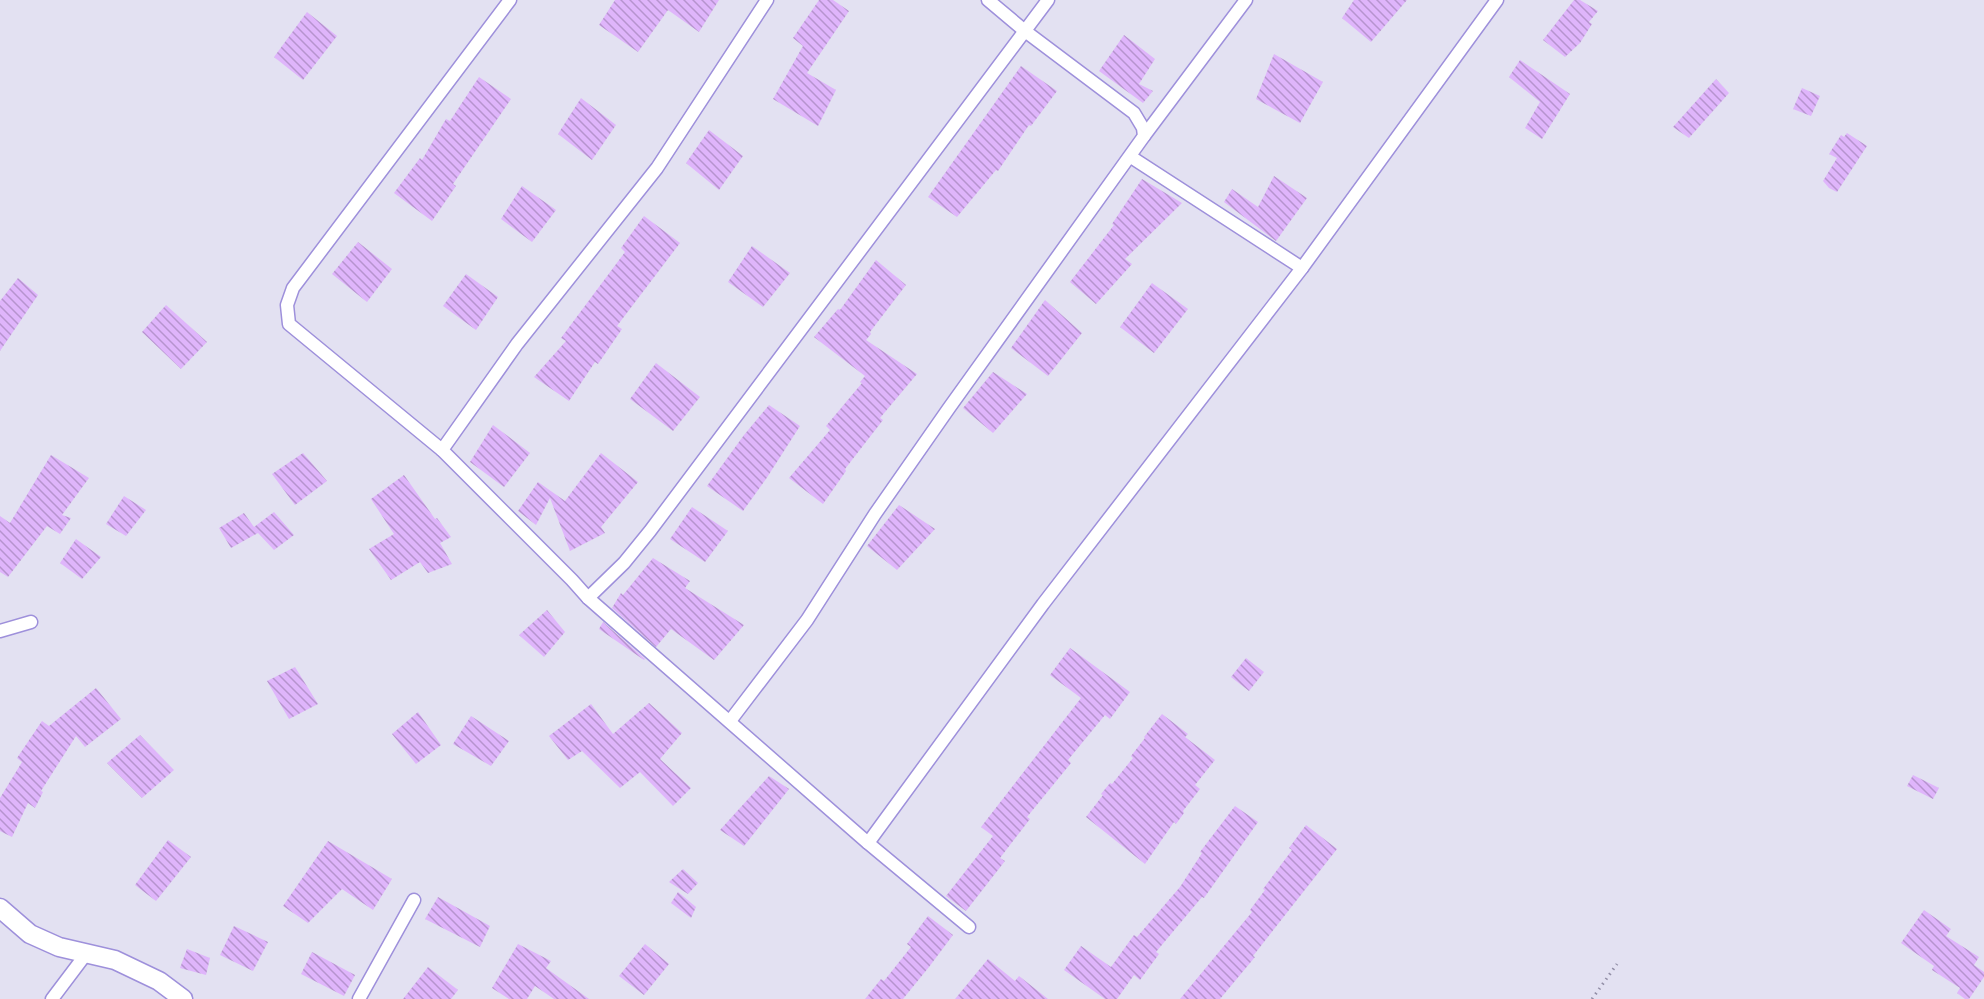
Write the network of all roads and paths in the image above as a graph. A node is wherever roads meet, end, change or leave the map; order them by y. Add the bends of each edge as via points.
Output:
1 (510, 0) edge
2 (767, 0) edge
3 (988, 0) edge
4 (1047, 0) edge
5 (1246, 0) edge
6 (1497, 0) edge
7 (1025, 31) junction
8 (1144, 136) junction
9 (1131, 157) junction
10 (1302, 267) junction
11 (442, 450) junction
12 (588, 598) junction
13 (31, 622) dead end
14 (0, 631) edge
15 (730, 721) junction
16 (868, 843) junction
17 (414, 900) dead end
18 (0, 908) edge
19 (969, 927) dead end
20 (86, 954) junction
21 (1617, 964) dead end
22 (52, 999) edge
23 (183, 999) edge
24 (359, 999) edge
25 (1592, 999) edge

1 - 11 street via 293,288 287,305 289,324
2 - 11 street via 657,168 518,344
3 - 7 street
4 - 7 street
5 - 8 street
6 - 10 street
7 - 8 street via 1134,113
7 - 12 street via 650,531
8 - 9 street
9 - 10 street
9 - 15 street via 949,408 807,620
10 - 16 street via 1043,604
11 - 12 street
12 - 15 street
13 - 14 street
15 - 16 street
16 - 19 street
17 - 24 street
18 - 20 street via 30,934
20 - 22 street
20 - 23 street via 115,960 159,981
21 - 25 path

